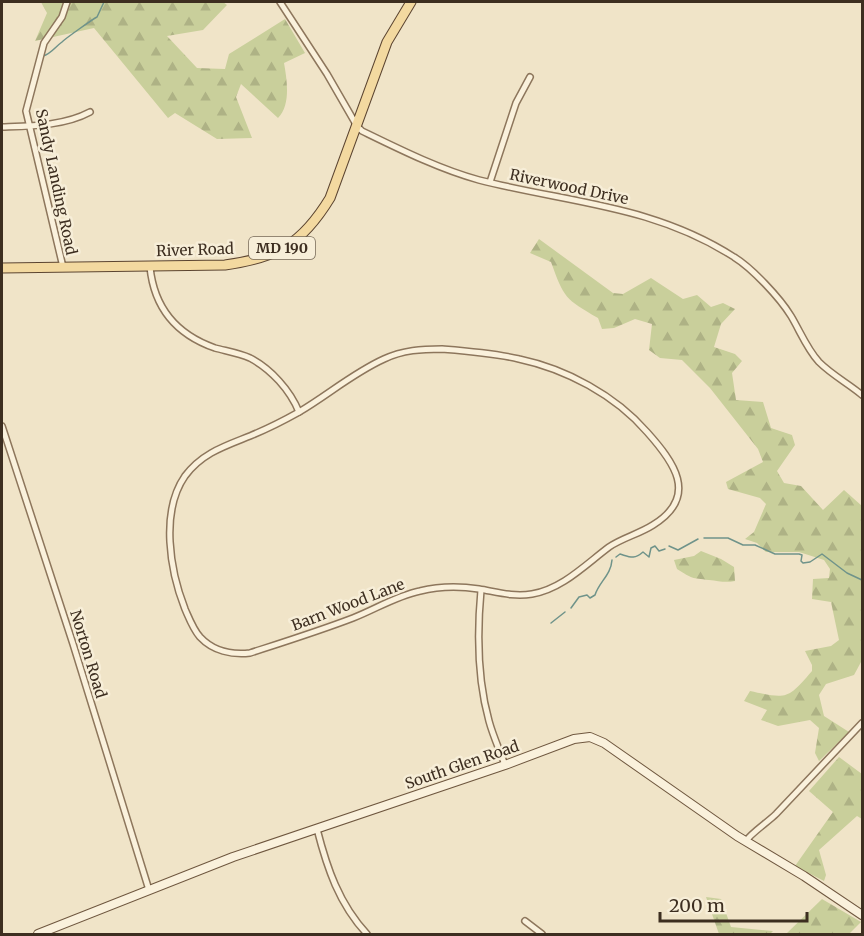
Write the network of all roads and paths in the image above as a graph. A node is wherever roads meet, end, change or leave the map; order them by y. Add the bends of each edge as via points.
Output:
1 (67, 2) edge
2 (280, 2) edge
3 (411, 2) edge
4 (530, 76) dead end
5 (90, 112) dead end
6 (29, 126) junction
7 (357, 126) junction
8 (2, 127) edge
9 (490, 182) junction
10 (63, 267) junction
11 (150, 267) junction
12 (2, 268) edge
13 (862, 395) edge
14 (299, 412) junction
15 (2, 426) edge
16 (481, 590) junction
17 (862, 723) edge
18 (505, 765) junction
19 (317, 829) junction
20 (746, 841) junction
21 (149, 890) junction
22 (862, 915) edge
23 (525, 921) dead end
24 (38, 934) edge
25 (367, 934) edge
26 (542, 934) edge

1 - 6 street, Sandy Landing Road via 44,43 26,111
2 - 7 street
3 - 7 main road, River Road / MD 190 via 387,42
4 - 9 street via 516,103
5 - 6 street via 77,119
6 - 8 street
6 - 10 street, Sandy Landing Road
7 - 9 street, Riverwood Drive via 400,149
7 - 11 main road, River Road / MD 190 via 330,198 294,241 254,261
9 - 13 street, Riverwood Drive via 622,209 707,241 737,259 775,295 819,362
10 - 11 main road, River Road / MD 190
10 - 12 main road, River Road / MD 190
11 - 14 street via 155,296 166,316 199,340 250,358 266,369 294,399
14 - 16 street, Barn Wood Lane via 212,451 184,477 171,520 171,561 174,579 199,636 220,650 250,653 354,618 418,591 439,587
14 - 16 street, Barn Wood Lane via 386,358 414,350 479,353 519,359 585,384 639,423 668,456 679,485 670,511 655,525 613,544 548,590 520,596
15 - 21 street, Norton Road
16 - 18 street via 482,686 489,721
17 - 20 street via 810,781
18 - 19 main road, South Glen Road
18 - 20 main road, South Glen Road via 574,739 593,738
19 - 21 main road, South Glen Road via 231,857
19 - 25 street via 335,886 355,922
20 - 22 main road, South Glen Road
21 - 24 main road, South Glen Road
23 - 26 street

